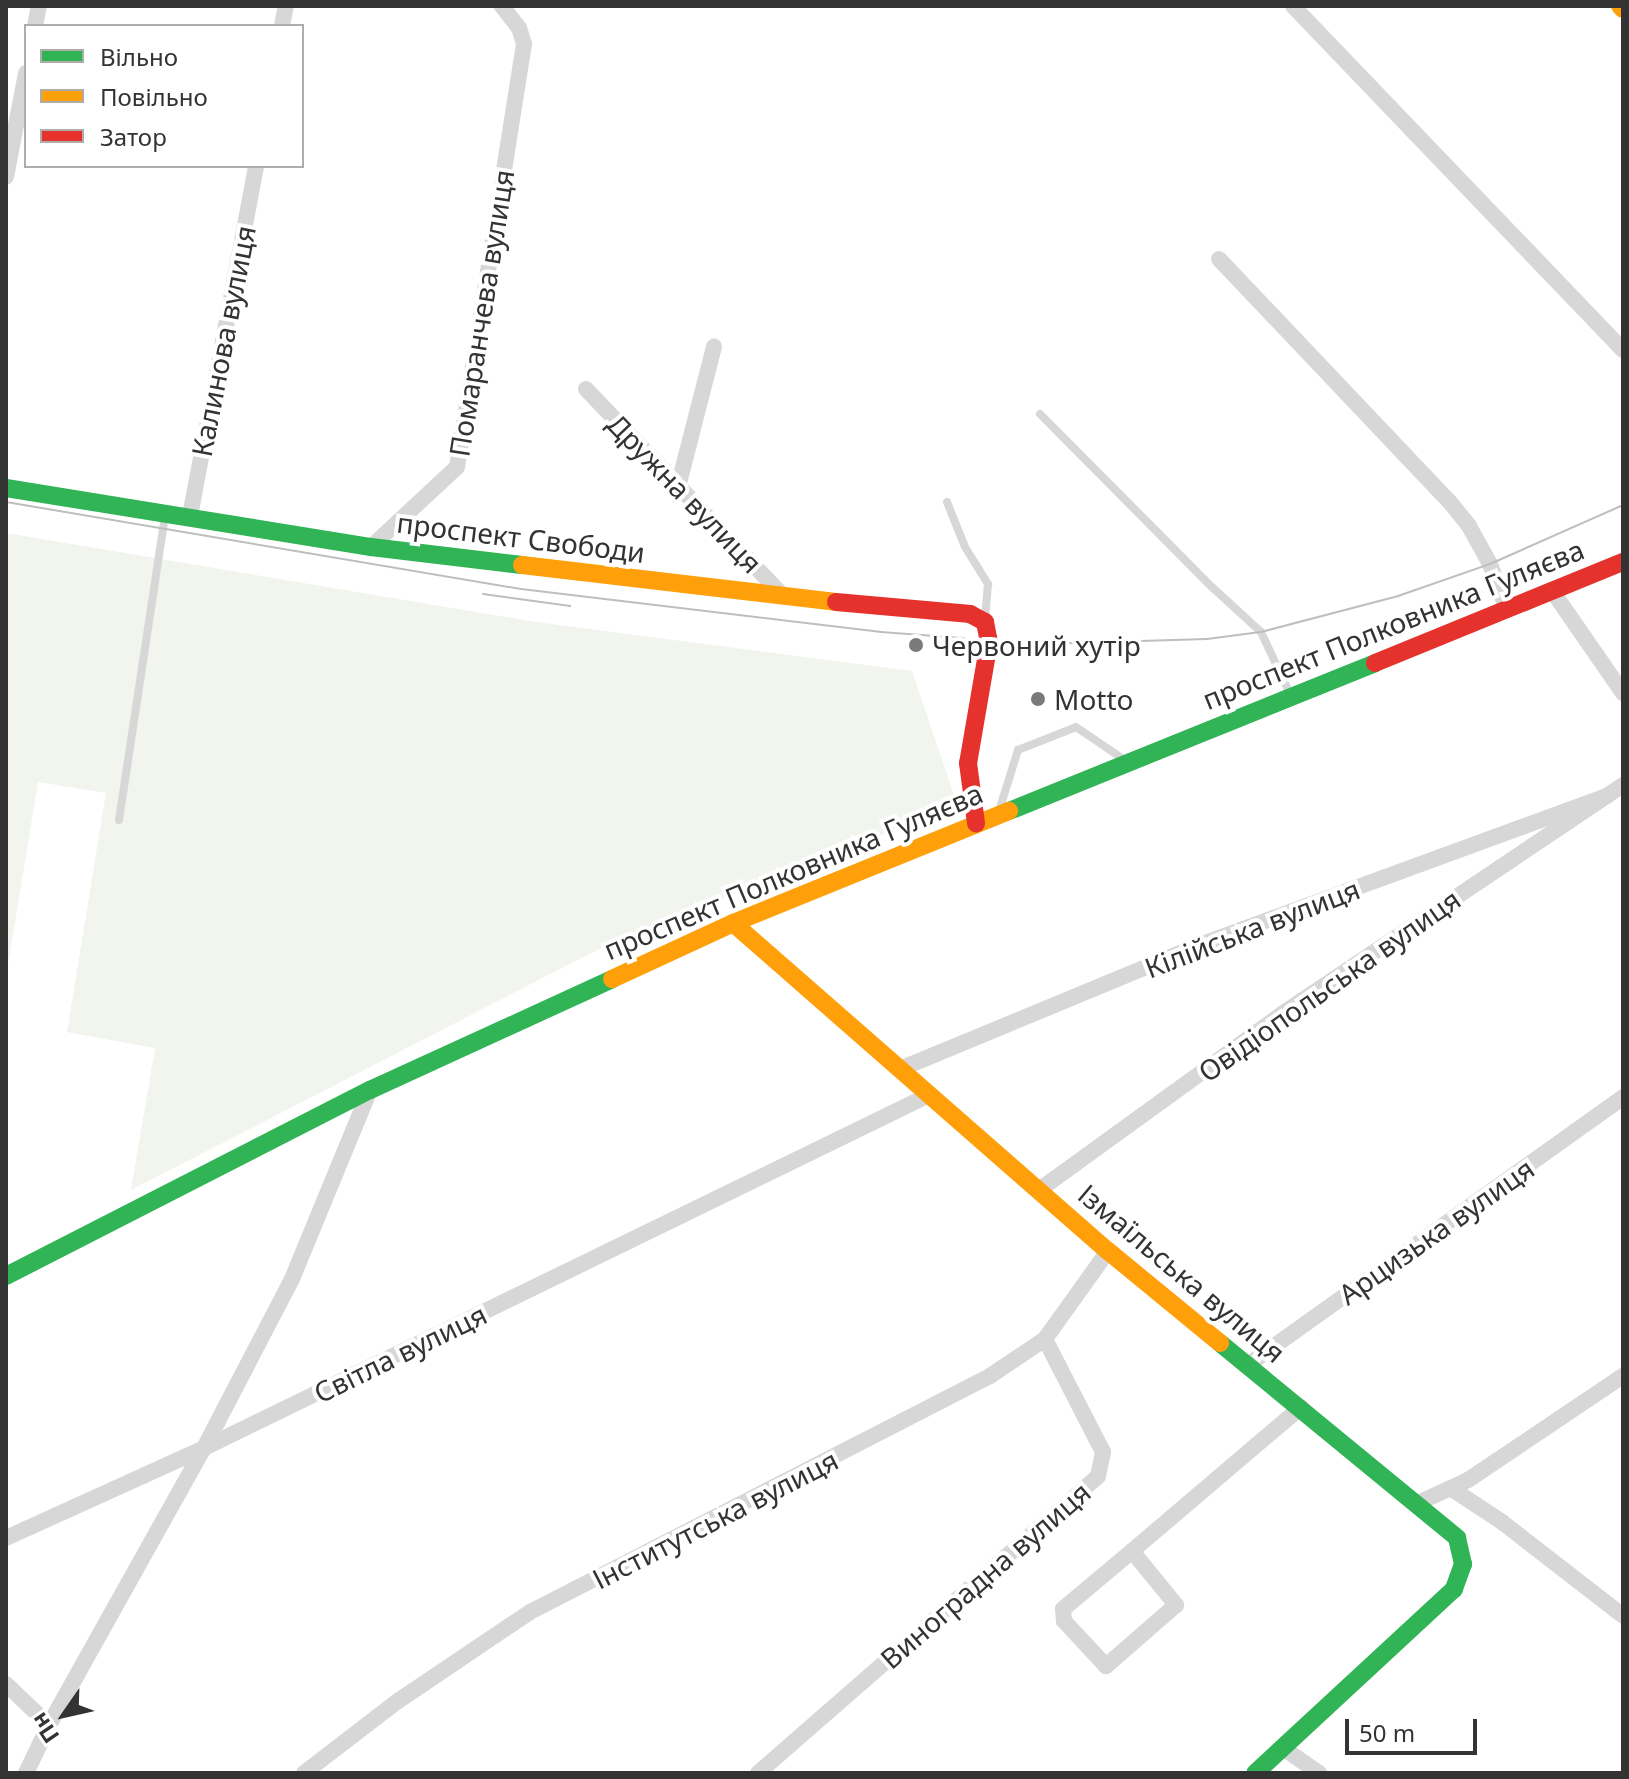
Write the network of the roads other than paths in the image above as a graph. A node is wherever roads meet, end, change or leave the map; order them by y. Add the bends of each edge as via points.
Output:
1 (502, 6) edge
2 (1293, 6) edge
3 (24, 83) edge
4 (256, 168) edge
5 (6, 177) edge
6 (1219, 259) dead end
7 (714, 347) dead end
8 (1623, 350) edge
9 (586, 389) dead end
10 (1040, 414) dead end
11 (678, 487) junction
12 (6, 488) edge
13 (947, 502) dead end
14 (166, 512) junction
15 (190, 516) junction
16 (371, 547) junction
17 (1623, 562) edge
18 (1553, 592) junction
19 (784, 597) junction
20 (1507, 610) junction
21 (985, 622) junction
22 (1623, 693) edge
23 (1291, 694) junction
24 (1127, 761) junction
25 (1623, 785) edge
26 (1607, 796) junction
27 (998, 814) junction
28 (119, 820) dead end
29 (976, 823) junction
30 (733, 923) junction
31 (900, 1069) junction
32 (370, 1090) junction
33 (929, 1095) junction
34 (1623, 1097) edge
35 (1039, 1190) junction
36 (1108, 1251) junction
37 (6, 1276) edge
38 (1045, 1339) junction
39 (1249, 1364) junction
40 (1623, 1376) edge
41 (1301, 1407) junction
42 (204, 1448) junction
43 (1452, 1489) junction
44 (1418, 1503) junction
45 (6, 1538) edge
46 (1132, 1551) junction
47 (1623, 1616) edge
48 (6, 1684) edge
49 (49, 1725) junction
50 (1283, 1748) junction
51 (26, 1773) edge
52 (304, 1773) edge
53 (758, 1773) edge
54 (1255, 1773) edge
55 (1319, 1773) edge

1 - 16 street, Помаранчева вулиця via 524,44 457,467
2 - 8 street
3 - 5 street
4 - 15 street, Калинова вулиця
6 - 20 street via 1449,501 1490,564
7 - 11 street
9 - 11 street, Дружна вулиця
10 - 23 lane via 1261,632
11 - 19 street, Дружна вулиця
12 - 14 street, проспект Свободи
13 - 21 lane via 965,547 988,584
14 - 15 street, проспект Свободи
14 - 28 lane
15 - 16 street, проспект Свободи
16 - 19 street, проспект Свободи
17 - 18 street, проспект Полковника Гуляєва
18 - 20 street, проспект Полковника Гуляєва
18 - 22 street
19 - 21 street, проспект Свободи via 970,614
20 - 23 street, проспект Полковника Гуляєва
21 - 29 street via 989,642 968,763
23 - 24 street, проспект Полковника Гуляєва
24 - 27 street, проспект Полковника Гуляєва
24 - 27 lane via 1076,727 1018,750
25 - 26 street, Овідіопольська вулиця
26 - 31 street, Кілійська вулиця via 1197,946
26 - 35 street, Овідіопольська вулиця via 1282,1014
27 - 29 street, проспект Полковника Гуляєва
29 - 30 street, проспект Полковника Гуляєва
30 - 31 street, Ізмаїльська вулиця
30 - 32 street, проспект Полковника Гуляєва
31 - 33 street, Ізмаїльська вулиця
32 - 37 street, проспект Полковника Гуляєва
32 - 42 street via 292,1279
33 - 35 street, Ізмаїльська вулиця
33 - 42 street, Світла вулиця
34 - 39 street, Арцизька вулиця
35 - 36 street, Ізмаїльська вулиця
36 - 38 street, Інститутська вулиця
36 - 39 street, Ізмаїльська вулиця
38 - 52 street, Інститутська вулиця via 955,1397 530,1612 398,1701
38 - 53 street, Виноградна вулиця via 1103,1452 1098,1476
39 - 41 street, Ізмаїльська вулиця
40 - 43 street
41 - 44 street, Ізмаїльська вулиця
41 - 46 street
42 - 45 street, Світла вулиця
42 - 49 street
43 - 44 street
43 - 47 street
44 - 50 street, Ізмаїльська вулиця via 1457,1538 1463,1564 1454,1589
46 - 46 street via 1176,1605 1106,1666 1064,1621 1063,1609
48 - 49 street
49 - 51 street
50 - 54 street, Ізмаїльська вулиця
50 - 55 street

